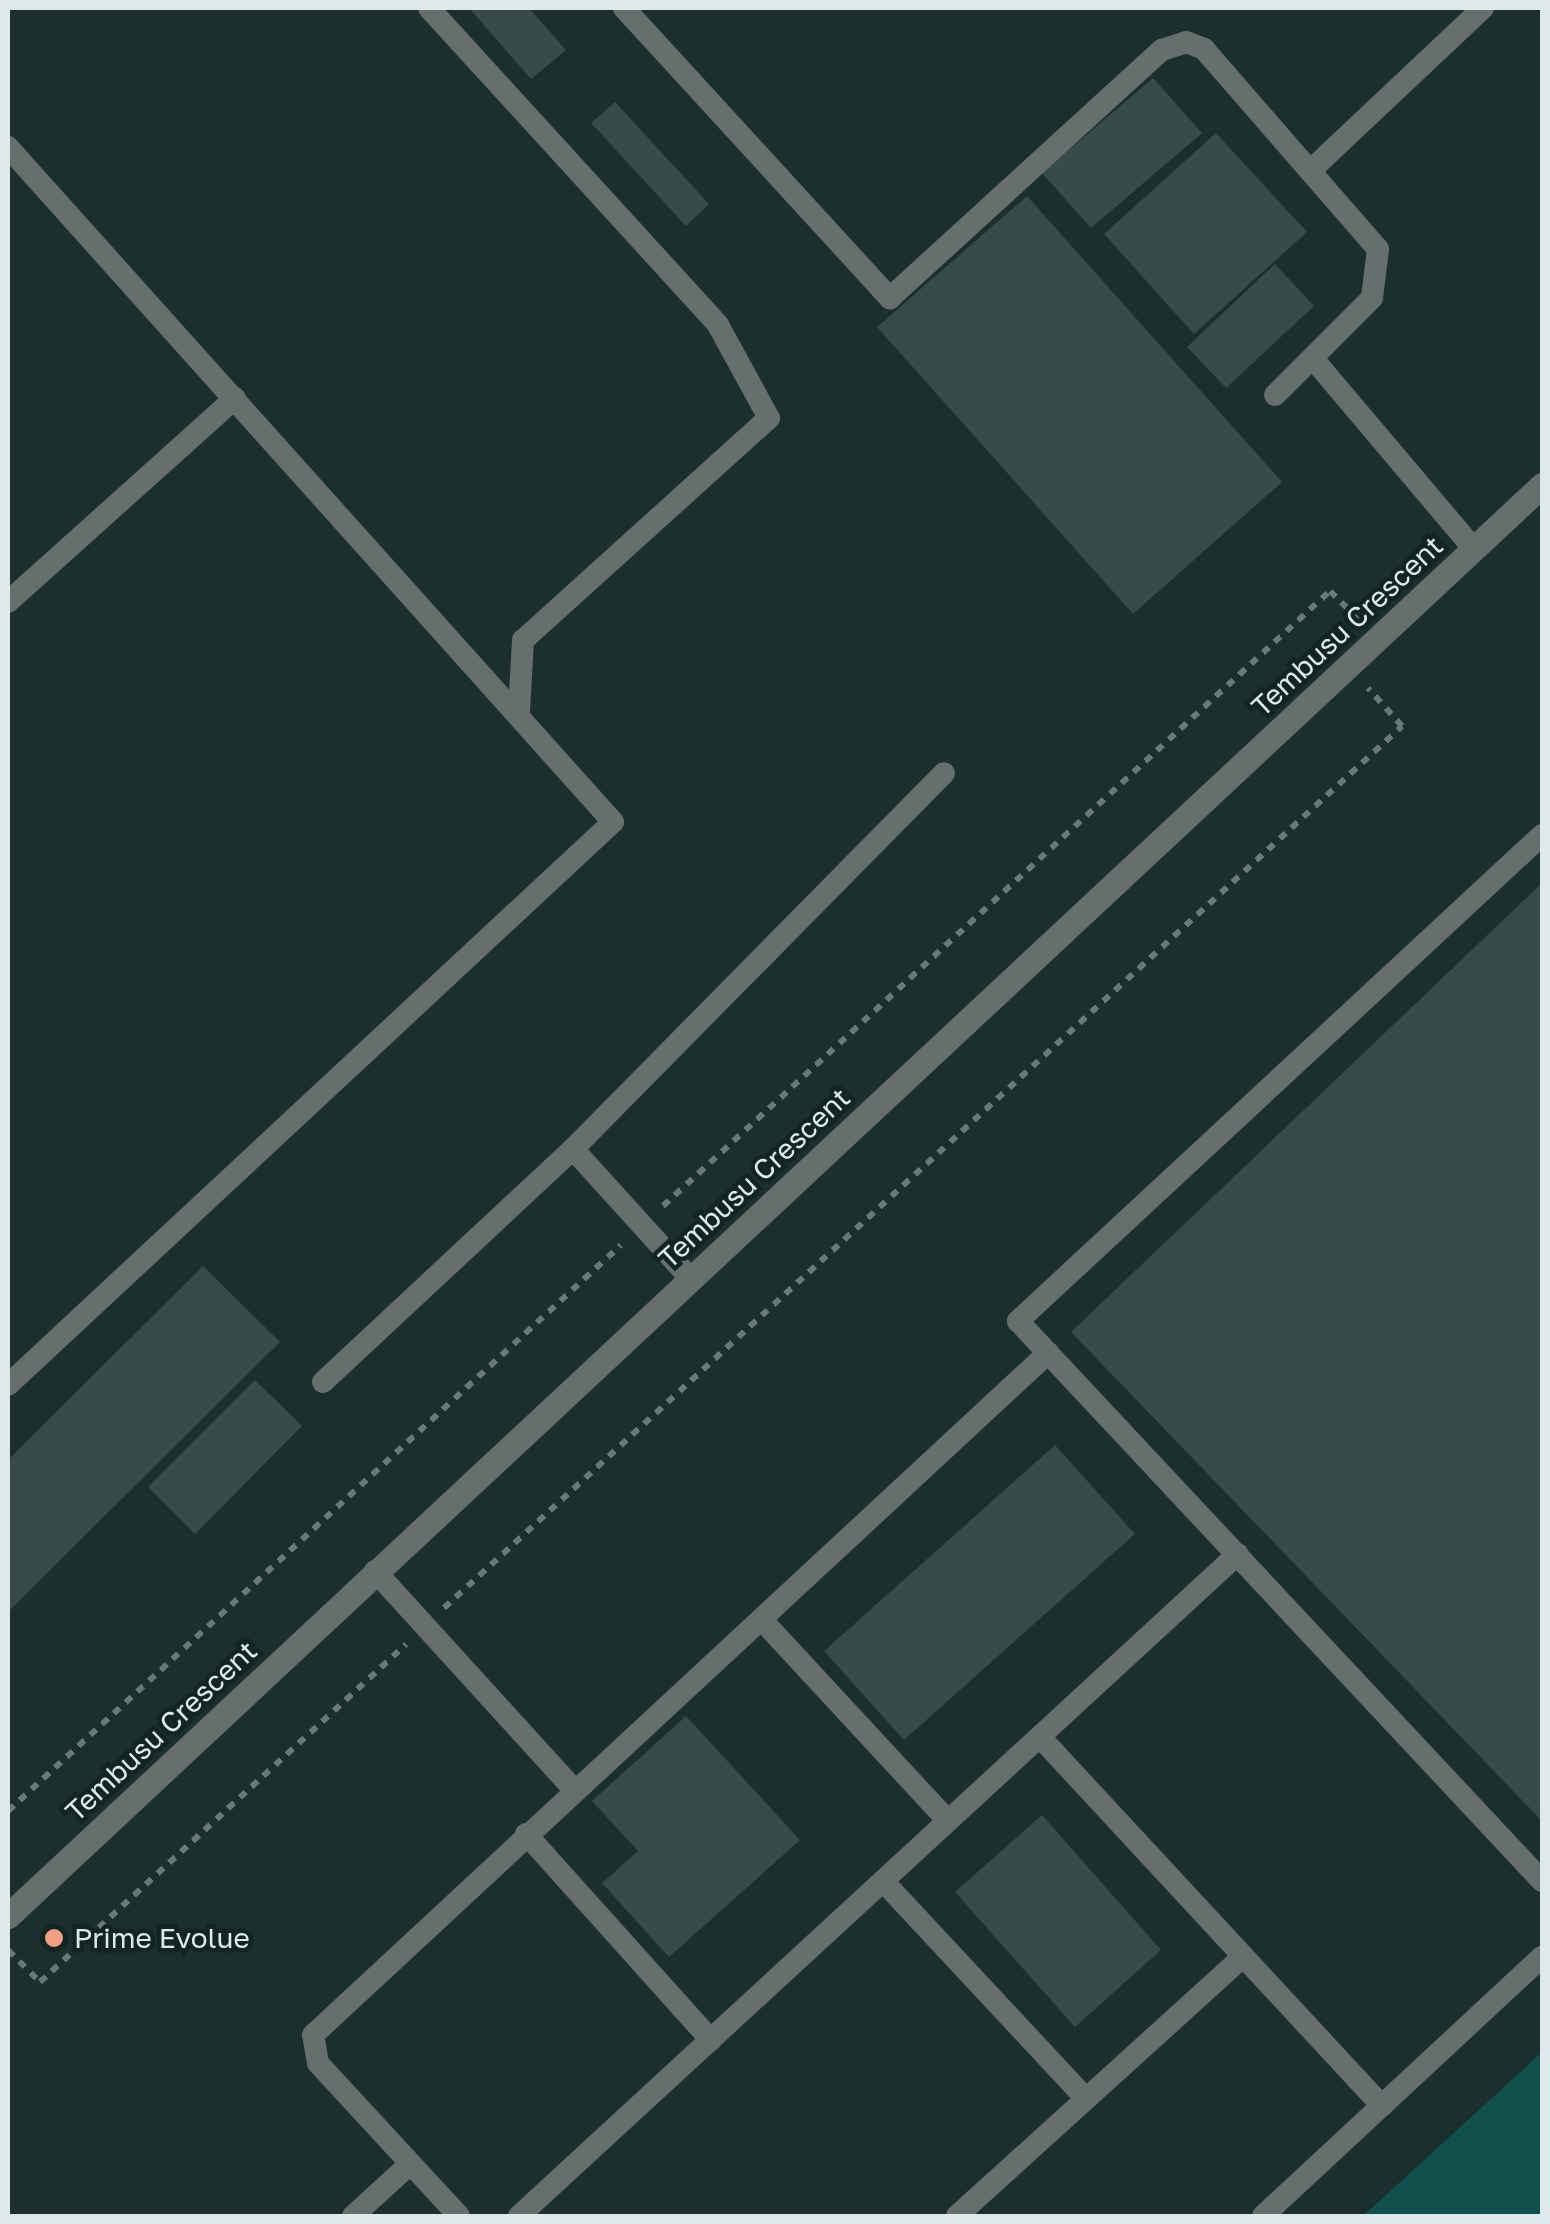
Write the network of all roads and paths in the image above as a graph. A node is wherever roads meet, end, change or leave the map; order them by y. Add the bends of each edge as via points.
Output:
1 (429, 8) edge
2 (624, 8) edge
3 (1483, 8) edge
4 (8, 147) edge
5 (1310, 171) junction
6 (1315, 361) junction
7 (1275, 395) dead end
8 (235, 398) junction
9 (1542, 486) edge
10 (1474, 549) junction
11 (8, 602) edge
12 (1378, 638) junction
13 (1348, 666) junction
14 (519, 711) junction
15 (944, 773) dead end
16 (1542, 836) edge
17 (572, 1149) junction
18 (642, 1225) junction
19 (690, 1278) junction
20 (1048, 1353) junction
21 (322, 1382) dead end
22 (8, 1384) edge
23 (1238, 1554) junction
24 (376, 1571) junction
25 (760, 1618) junction
26 (425, 1626) junction
27 (1040, 1737) junction
28 (574, 1790) junction
29 (8, 1811) edge
30 (948, 1821) junction
31 (526, 1834) junction
32 (1542, 1880) edge
33 (883, 1881) junction
34 (8, 1916) edge
35 (8, 1950) edge
36 (1243, 1956) junction
37 (1542, 1956) edge
38 (710, 2040) junction
39 (1086, 2098) junction
40 (1382, 2106) junction
41 (410, 2164) junction
42 (968, 2213) edge
43 (353, 2216) edge
44 (459, 2216) edge
45 (519, 2216) edge
46 (1263, 2216) edge

1 - 14 lane via 718,326 769,418 523,640
2 - 5 lane via 890,298 1162,50 1186,42 1204,49
3 - 5 lane
4 - 8 lane
5 - 6 lane via 1378,249 1379,274 1372,298
6 - 7 lane
6 - 10 lane
8 - 11 lane
8 - 14 lane
9 - 10 street, Tembusu Crescent
10 - 12 street, Tembusu Crescent
12 - 13 street, Tembusu Crescent
12 - 18 path via 1330,591
13 - 19 street, Tembusu Crescent
13 - 26 path via 1402,726
14 - 22 lane via 612,822
15 - 17 lane
16 - 20 lane via 1018,1321
17 - 18 lane
17 - 21 lane
18 - 19 lane
18 - 29 path
19 - 24 street, Tembusu Crescent
20 - 23 lane
20 - 25 lane
23 - 27 lane
23 - 32 lane
24 - 26 lane
24 - 34 street, Tembusu Crescent
25 - 28 lane
25 - 30 lane
26 - 28 lane
26 - 35 path via 40,1982
27 - 30 lane
27 - 36 lane
28 - 31 lane
30 - 33 lane
31 - 38 lane
31 - 41 lane via 313,2035 318,2063
33 - 38 lane
33 - 39 lane
36 - 39 lane
36 - 40 lane
37 - 40 lane
38 - 45 lane
39 - 42 lane
40 - 46 lane
41 - 43 lane
41 - 44 lane

